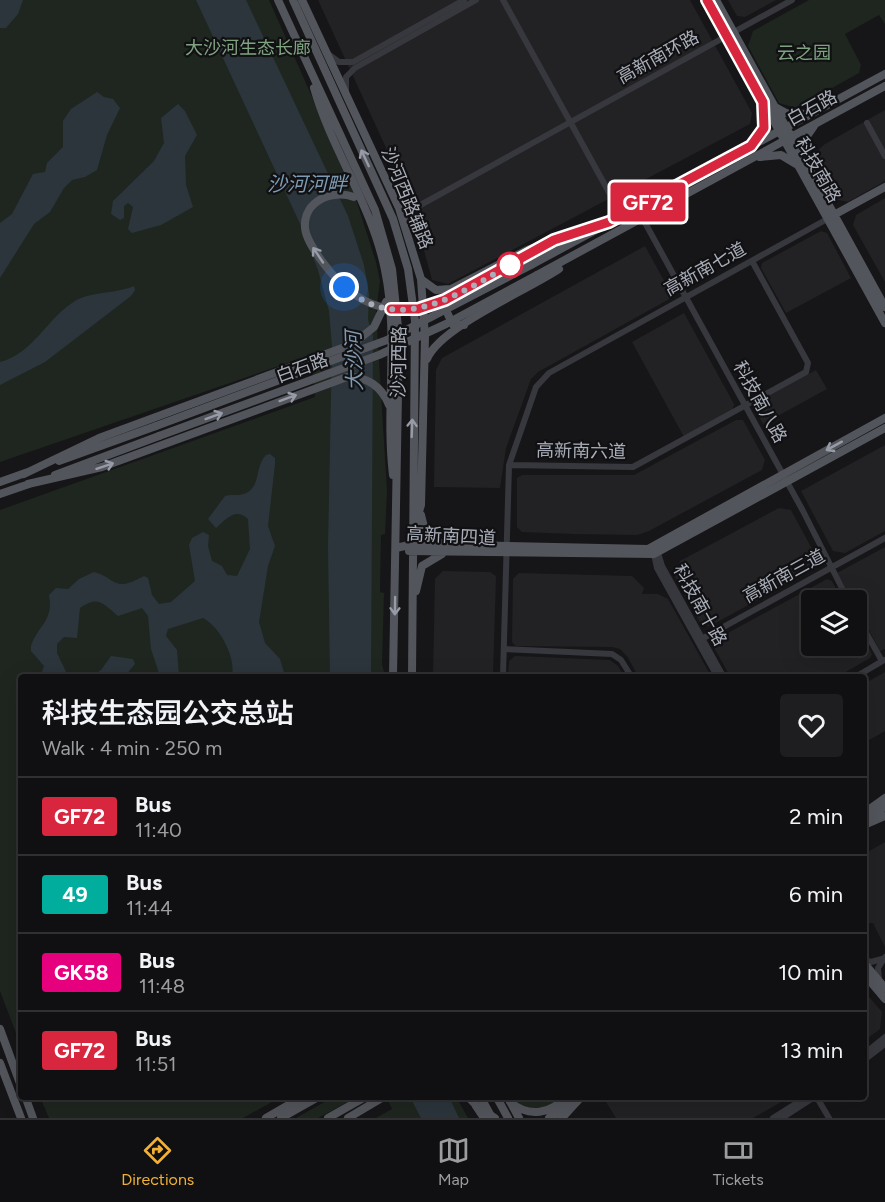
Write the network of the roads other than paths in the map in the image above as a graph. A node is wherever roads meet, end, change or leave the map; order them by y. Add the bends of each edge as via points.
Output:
1 (278, 0) edge
2 (293, 0) edge
3 (302, 0) edge
4 (464, 0) edge
5 (476, 0) edge
6 (503, 0) edge
7 (707, 0) edge
8 (716, 0) edge
9 (792, 0) edge
10 (730, 34) junction
11 (327, 53) junction
12 (306, 60) junction
13 (885, 74) edge
14 (885, 86) edge
15 (346, 94) junction
16 (763, 102) junction
17 (774, 107) junction
18 (813, 113) junction
19 (818, 122) junction
20 (570, 123) junction
21 (867, 123) dead end
22 (782, 130) junction
23 (787, 139) junction
24 (751, 146) junction
25 (885, 156) edge
26 (747, 161) junction
27 (801, 162) junction
28 (379, 164) junction
29 (885, 187) edge
30 (396, 201) junction
31 (364, 205) junction
32 (416, 208) junction
33 (622, 216) junction
34 (832, 217) junction
35 (643, 219) junction
36 (609, 222) junction
37 (406, 226) junction
38 (554, 240) junction
39 (402, 244) junction
40 (585, 250) junction
41 (752, 261) junction
42 (421, 279) junction
43 (387, 280) junction
44 (455, 288) junction
45 (686, 297) junction
46 (885, 307) edge
47 (468, 323) junction
48 (885, 323) edge
49 (316, 358) junction
50 (424, 369) junction
51 (320, 387) junction
52 (745, 406) junction
53 (390, 408) junction
54 (885, 418) edge
55 (885, 428) edge
56 (423, 434) junction
57 (509, 465) junction
58 (24, 474) junction
59 (412, 476) junction
60 (785, 478) junction
61 (0, 482) edge
62 (28, 484) junction
63 (0, 494) edge
64 (397, 500) junction
65 (421, 505) junction
66 (413, 529) junction
67 (885, 538) edge
68 (396, 548) junction
69 (413, 548) junction
70 (448, 549) junction
71 (506, 550) junction
72 (655, 550) junction
73 (833, 567) junction
74 (843, 590) edge
75 (414, 601) junction
76 (867, 633) edge
77 (700, 640) junction
78 (504, 649) junction
79 (884, 661) edge
80 (393, 674) edge
81 (412, 674) edge
82 (503, 674) edge
83 (630, 674) edge
84 (716, 674) edge
85 (722, 674) edge
86 (861, 674) edge
87 (885, 798) edge
88 (885, 807) edge
89 (867, 811) edge
90 (885, 816) edge
91 (867, 817) edge
92 (867, 824) edge
93 (885, 957) edge
94 (867, 962) edge
95 (867, 966) edge
96 (867, 978) edge
97 (882, 984) edge
98 (885, 999) edge
99 (0, 1029) edge
100 (885, 1037) edge
101 (885, 1044) edge
102 (867, 1052) edge
103 (867, 1058) edge
104 (0, 1063) edge
105 (18, 1078) edge
106 (26, 1100) edge
107 (297, 1100) edge
108 (313, 1100) edge
109 (360, 1100) edge
110 (378, 1100) edge
111 (470, 1100) edge
112 (471, 1100) edge
113 (472, 1100) edge
114 (483, 1100) edge
115 (498, 1100) edge
116 (510, 1100) edge
117 (510, 1100) edge
118 (562, 1100) edge
119 (572, 1100) edge
120 (578, 1100) edge
121 (802, 1100) edge
122 (810, 1100) edge
123 (818, 1100) edge
124 (21, 1118) edge
125 (33, 1118) edge
126 (266, 1118) edge
127 (281, 1118) edge
128 (328, 1118) edge
129 (348, 1118) edge
130 (478, 1118) edge
131 (484, 1118) edge
132 (494, 1118) edge
133 (508, 1118) edge
134 (519, 1118) edge
135 (549, 1118) edge
136 (562, 1118) edge
137 (774, 1118) edge
138 (782, 1118) edge
139 (829, 1118) edge

1 - 12 main road, 沙河西路
39 -> 2 main road, 沙河西路
3 - 11 main road, 沙河西路辅路
4 - 11 street via 354,62 339,62
5 - 15 street via 356,68 346,77
6 - 20 street
7 - 10 main road, 科技南路
8 - 10 main road, 科技南路
9 - 10 street, 高新南环路
10 - 16 main road, 科技南路
10 - 17 main road, 科技南路
10 - 20 street, 高新南环路
11 - 15 main road, 沙河西路辅路
12 - 31 main road via 321,110
12 - 64 main road, 沙河西路 via 375,210 391,263 399,320
13 - 18 main road, 白石路
14 - 19 main road, 白石路
15 - 28 main road, 沙河西路辅路
16 - 22 main road, 科技南路
16 - 24 main road via 764,128
17 - 18 main road via 793,115
17 - 22 main road, 科技南路
18 - 22 main road, 白石路
19 - 23 main road, 白石路
19 - 27 main road via 805,139
20 - 32 street, 高新南环路
20 - 33 street
21 - 25 street
22 - 23 main road, 科技南路
22 - 24 main road, 白石路
23 - 26 main road, 白石路
23 - 27 main road, 科技南路
24 - 33 main road, 白石路
26 - 27 main road via 776,154
26 - 35 main road, 白石路
27 - 34 main road, 科技南路
28 - 30 main road, 沙河西路辅路
28 - 39 main road
29 - 34 main road, 高新南七道
30 - 32 street
30 - 37 main road, 沙河西路辅路
38 -> 31 main road, bridge via 432,306 398,310 369,304 354,295 336,279 305,230 307,214 318,200 335,194 354,197
31 - 43 main road
32 - 37 street via 407,218
33 - 36 main road, 白石路
34 - 41 street, 高新南七道
34 - 46 main road, 科技南路
34 - 48 main road, 科技南路
35 - 40 main road, 白石路
35 - 45 street, 科技南八路
36 - 38 main road
36 - 58 main road, 白石路, bridge via 446,312 378,344
37 - 42 main road, 沙河西路辅路
38 - 44 main road via 518,254
59 -> 39 main road, 沙河西路 via 415,321
40 - 47 main road via 543,280
62 -> 40 main road, 白石路, bridge via 379,356
41 - 45 street, 高新南七道
41 - 52 street, 高新南六道 via 809,365 806,372
42 - 44 main road via 436,290
42 - 50 main road, 沙河西路辅路
43 - 49 main road via 382,315 363,339
43 - 53 main road via 392,321
44 - 47 main road via 446,297 445,310 453,325
45 - 52 street, 科技南八路
45 - 57 street, 高新南七道 via 541,379
47 - 50 main road via 434,347
49 - 51 main road via 323,370
49 - 58 main road via 99,438
50 - 56 main road, 沙河西路辅路
51 - 53 main road via 347,378 361,378 375,385
62 -> 51 main road via 102,467
52 - 57 street, 高新南六道 via 628,469
52 - 60 street, 科技南八路
53 - 64 main road
54 -> 60 main road, 高新南四道
55 - 60 main road, 高新南四道
56 - 59 main road
56 - 65 main road, 沙河西路辅路
57 - 71 street
58 - 61 main road, 白石路
59 - 66 main road, 沙河西路
60 - 72 main road, 高新南四道
60 - 73 street, 科技南八路
62 - 63 main road, 白石路
64 - 68 main road, 沙河西路
65 - 66 main road, 沙河西路辅路
65 - 70 main road via 427,535
66 - 69 main road, 沙河西路
67 - 73 street, 高新南三道
68 - 69 main road, 高新南四道
68 -> 80 main road, 沙河西路
69 - 70 main road, 高新南四道
69 - 75 main road, 沙河西路
70 - 71 main road, 高新南四道
70 - 75 main road via 422,567
71 - 72 main road, 高新南四道
71 - 78 street
72 - 77 street, 科技南十路 via 657,568
73 - 74 street, 科技南八路
73 - 77 street, 高新南三道
75 - 81 main road, 沙河西路
76 - 79 street
77 - 84 street, 科技南十路
77 - 85 street, 科技南十路
78 - 82 street
78 - 83 street via 612,654
79 - 86 street
87 - 89 main road
88 - 91 main road
90 - 92 main road
93 - 94 street
93 - 97 street via 878,968
95 - 97 main road
96 - 98 main road
99 - 105 main road
100 - 102 street
101 - 103 street
104 - 124 main road
106 - 125 main road
107 - 126 main road
108 - 127 main road
109 - 128 main road
110 - 129 main road
111 - 130 main road, bridge
112 - 131 main road
113 - 132 main road, bridge
114 - 132 main road
115 - 133 main road
116 - 118 main road via 526,1112 538,1113
117 - 134 main road
119 - 135 main road
120 - 136 main road
121 - 137 street
122 - 138 street
123 - 139 street

